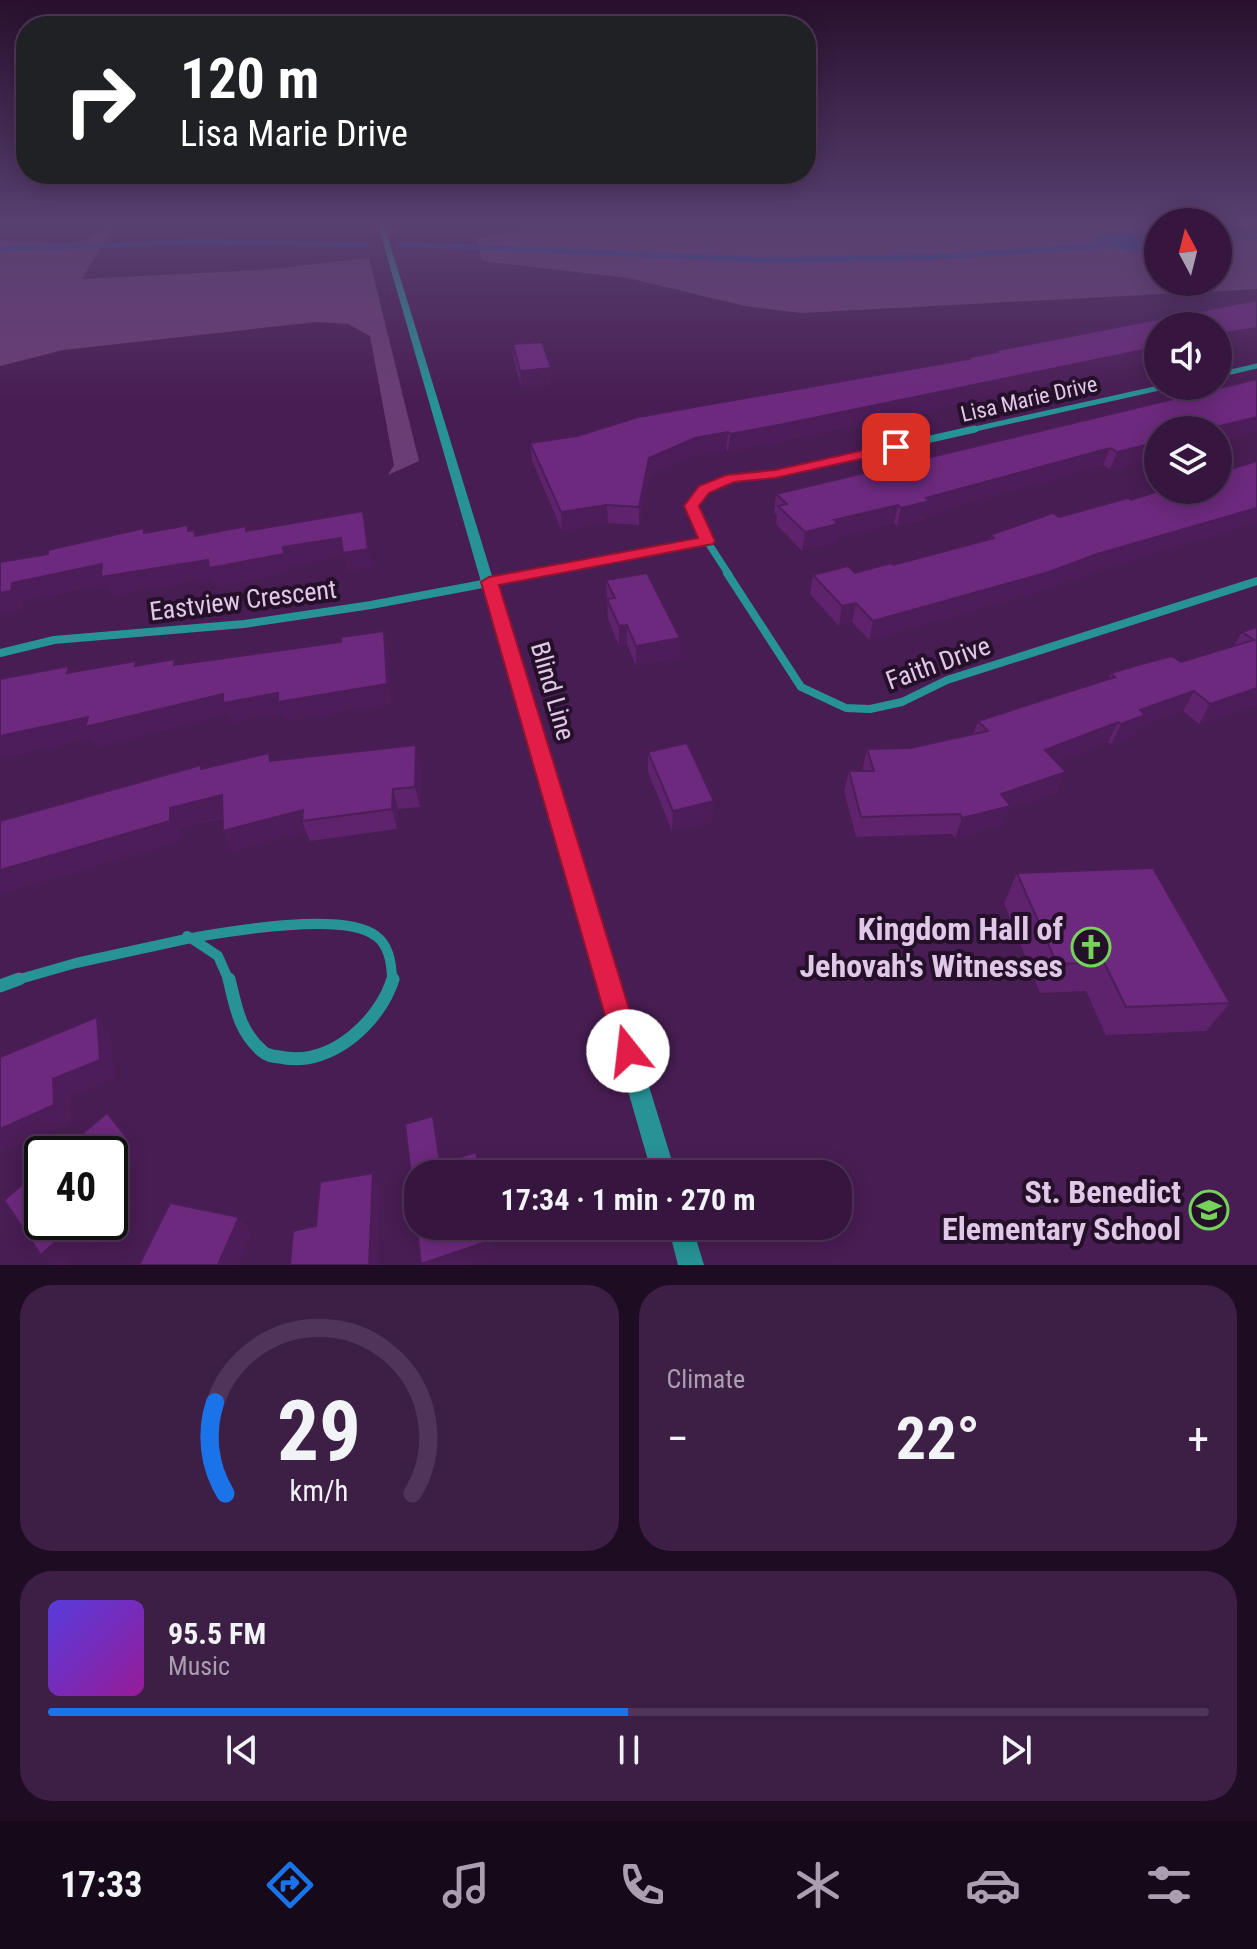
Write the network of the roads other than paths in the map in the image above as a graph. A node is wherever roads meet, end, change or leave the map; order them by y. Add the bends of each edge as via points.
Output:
1 (399, 284) edge
2 (1257, 366) edge
3 (1232, 372) edge
4 (1144, 391) edge
5 (707, 541) junction
6 (1257, 581) edge
7 (489, 582) junction
8 (0, 653) edge
9 (187, 936) junction
10 (0, 986) edge
11 (660, 1160) edge
12 (684, 1240) edge
13 (691, 1265) edge

1 - 7 street, Blind Line
2 - 3 street
4 - 5 street, Lisa Marie Drive via 775,474 731,478 704,489 691,506
5 - 6 street, Faith Drive via 801,687 846,708 902,702 947,680
5 - 7 street
7 - 8 street, Eastview Crescent via 272,620 54,640
7 - 11 street, Blind Line
9 - 9 street via 345,923 375,933 389,951 393,973 388,996 371,1023 328,1052 296,1061 264,1054 240,1024 220,958
9 - 10 street
12 - 13 street

